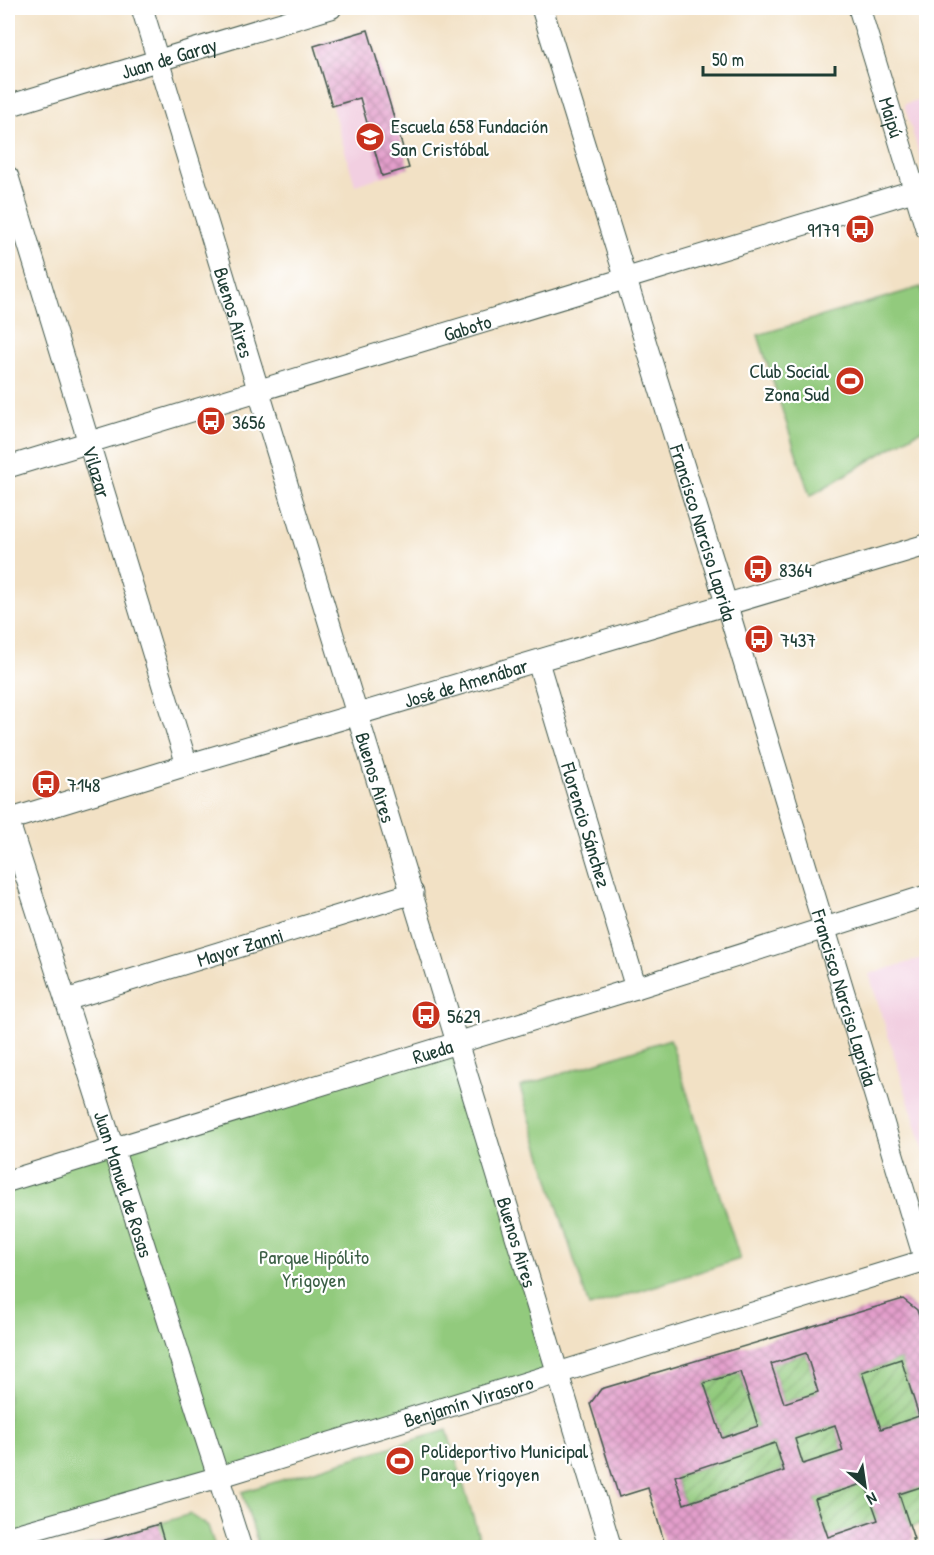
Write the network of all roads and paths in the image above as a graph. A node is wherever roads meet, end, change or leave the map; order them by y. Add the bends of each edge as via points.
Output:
1 (142, 8) edge
2 (331, 8) edge
3 (542, 8) edge
4 (859, 8) edge
5 (159, 61) junction
6 (8, 106) edge
7 (8, 177) edge
8 (921, 189) edge
9 (927, 228) edge
10 (625, 278) junction
11 (259, 390) junction
12 (89, 442) junction
13 (8, 467) edge
14 (927, 545) edge
15 (727, 606) junction
16 (538, 662) junction
17 (358, 714) junction
18 (187, 765) junction
19 (8, 820) edge
20 (413, 893) junction
21 (927, 896) edge
22 (824, 927) junction
23 (636, 988) junction
24 (66, 1000) junction
25 (458, 1042) junction
26 (114, 1149) junction
27 (8, 1181) edge
28 (926, 1261) edge
29 (560, 1372) junction
30 (219, 1478) junction
31 (8, 1537) edge
32 (241, 1548) edge
33 (611, 1548) edge

1 - 5 street, Buenos Aires
2 - 5 street, Juan de Garay
3 - 10 street, Francisco Narciso Laprida
4 - 8 street, Maipú
5 - 6 street, Juan de Garay
5 - 11 street, Buenos Aires
7 - 12 street, Vilazar
8 - 9 street, Maipú
8 - 10 street, Gaboto
10 - 11 street, Gaboto
10 - 15 street, Francisco Narciso Laprida
11 - 12 street, Gaboto
11 - 17 street, Buenos Aires
12 - 13 street, Gaboto
12 - 18 street, Vilazar
14 - 15 street, José de Amenábar
15 - 16 street, José de Amenábar
15 - 22 street, Francisco Narciso Laprida
16 - 17 street, José de Amenábar
16 - 23 street, Florencio Sánchez
17 - 18 street, José de Amenábar
17 - 20 street, Buenos Aires
18 - 19 street, José de Amenábar
19 - 24 street, Juan Manuel de Rosas
20 - 24 street, Mayor Zanni
20 - 25 street, Buenos Aires
21 - 22 street, Rueda
22 - 23 street, Rueda
22 - 28 street, Francisco Narciso Laprida
23 - 25 street, Rueda
24 - 26 street, Juan Manuel de Rosas
25 - 26 street, Rueda
25 - 29 street, Buenos Aires
26 - 27 street, Rueda
26 - 30 street, Juan Manuel de Rosas
28 - 29 street, Benjamín Virasoro
29 - 30 street, Benjamín Virasoro
29 - 33 street, Buenos Aires
30 - 31 street, Benjamín Virasoro
30 - 32 street, Juan Manuel de Rosas

